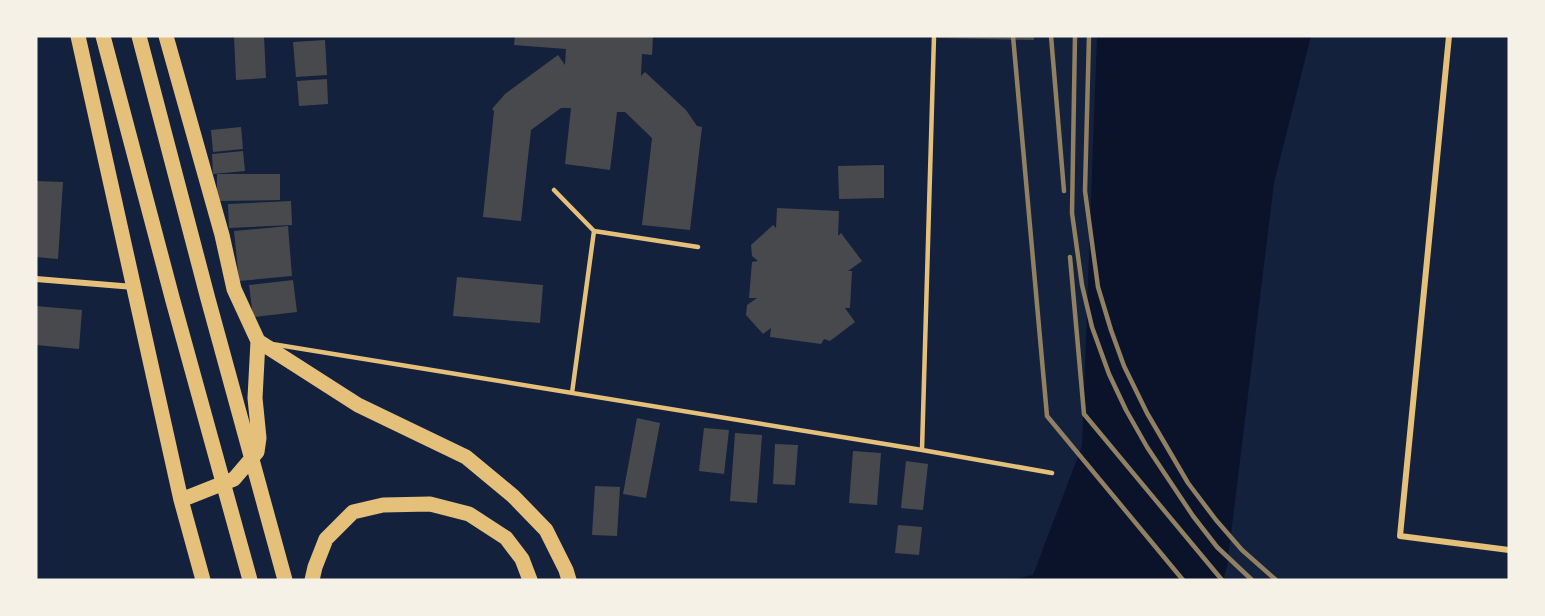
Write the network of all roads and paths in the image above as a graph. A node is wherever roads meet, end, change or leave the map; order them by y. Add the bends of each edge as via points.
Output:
1 (78, 36) edge
2 (104, 36) edge
3 (139, 36) edge
4 (166, 36) edge
5 (934, 36) edge
6 (1449, 36) edge
7 (554, 190) dead end
8 (594, 231) junction
9 (698, 248) dead end
10 (36, 279) edge
11 (134, 287) junction
12 (258, 341) junction
13 (572, 393) junction
14 (922, 450) junction
15 (1052, 473) dead end
16 (182, 500) junction
17 (1509, 550) edge
18 (203, 580) edge
19 (250, 580) edge
20 (285, 580) edge
21 (312, 580) edge
22 (530, 580) edge
23 (569, 580) edge

1 - 11 main road
2 - 19 main road via 172,301
3 - 20 main road
4 - 12 main road via 234,289
5 - 14 lane
6 - 17 street via 1400,536
7 - 8 lane
8 - 9 lane
8 - 13 lane
10 - 11 street
11 - 16 main road
12 - 13 lane
12 - 16 main road via 257,452 234,479
12 - 23 main road via 358,405 466,457 513,495 546,530
13 - 14 lane
14 - 15 lane
16 - 18 main road
21 - 22 main road via 326,539 353,513 383,505 430,504 469,514 507,538 522,559

